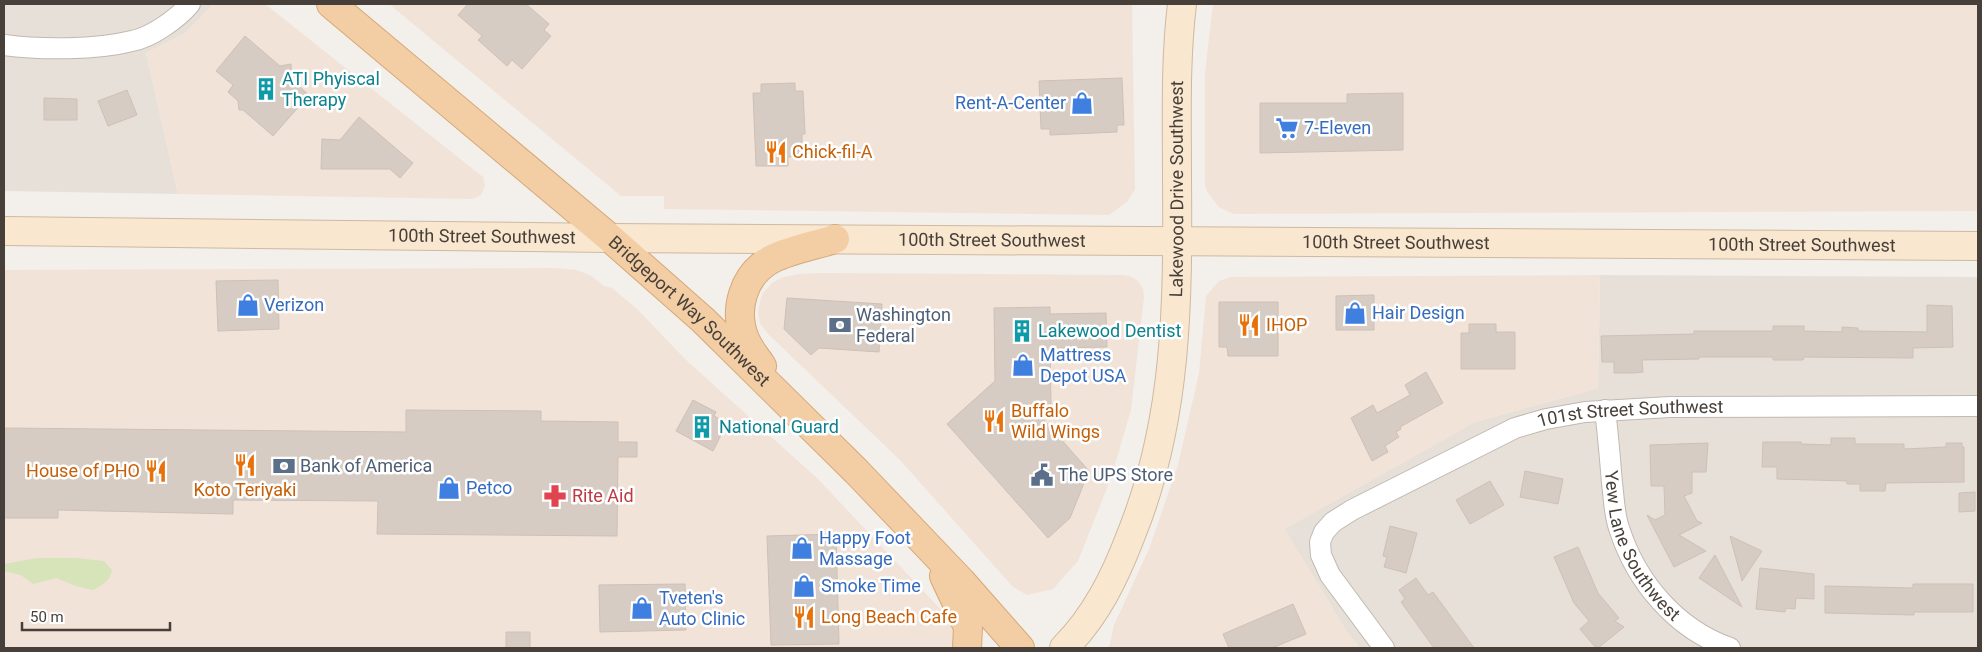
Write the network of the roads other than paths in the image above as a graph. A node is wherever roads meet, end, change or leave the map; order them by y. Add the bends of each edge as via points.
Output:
1 (190, 4) edge
2 (331, 4) edge
3 (1182, 4) edge
4 (4, 45) edge
5 (4, 231) edge
6 (610, 238) junction
7 (835, 239) junction
8 (1178, 241) junction
9 (1978, 246) edge
10 (787, 402) junction
11 (1978, 406) edge
12 (1605, 410) junction
13 (930, 548) junction
14 (967, 648) edge
15 (1020, 648) edge
16 (1064, 648) edge
17 (1384, 648) edge
18 (1730, 648) edge

1 - 4 street via 154,32 133,41 52,48
2 - 6 main road, Bridgeport Way Southwest
3 - 8 main road, Lakewood Drive Southwest via 1177,67
5 - 6 main road, 100th Street Southwest
6 - 7 main road, 100th Street Southwest
6 - 10 main road, Bridgeport Way Southwest via 703,320
7 - 8 main road, 100th Street Southwest
7 - 10 main road via 773,259 758,269 744,290 740,306 746,340
8 - 9 main road, 100th Street Southwest
8 - 16 main road, Lakewood Drive Southwest via 1173,361 1156,459 1137,522 1112,580 1089,618
10 - 13 main road, Bridgeport Way Southwest
11 - 12 street, 101st Street Southwest via 1726,406
12 - 17 street, 101st Street Southwest via 1546,419 1499,434 1352,510 1328,527 1320,542 1326,568
12 - 18 street, Yew Lane Southwest via 1618,527 1639,574 1651,591 1681,619 1702,635
13 - 14 main road via 966,619
13 - 15 main road, Bridgeport Way Southwest

